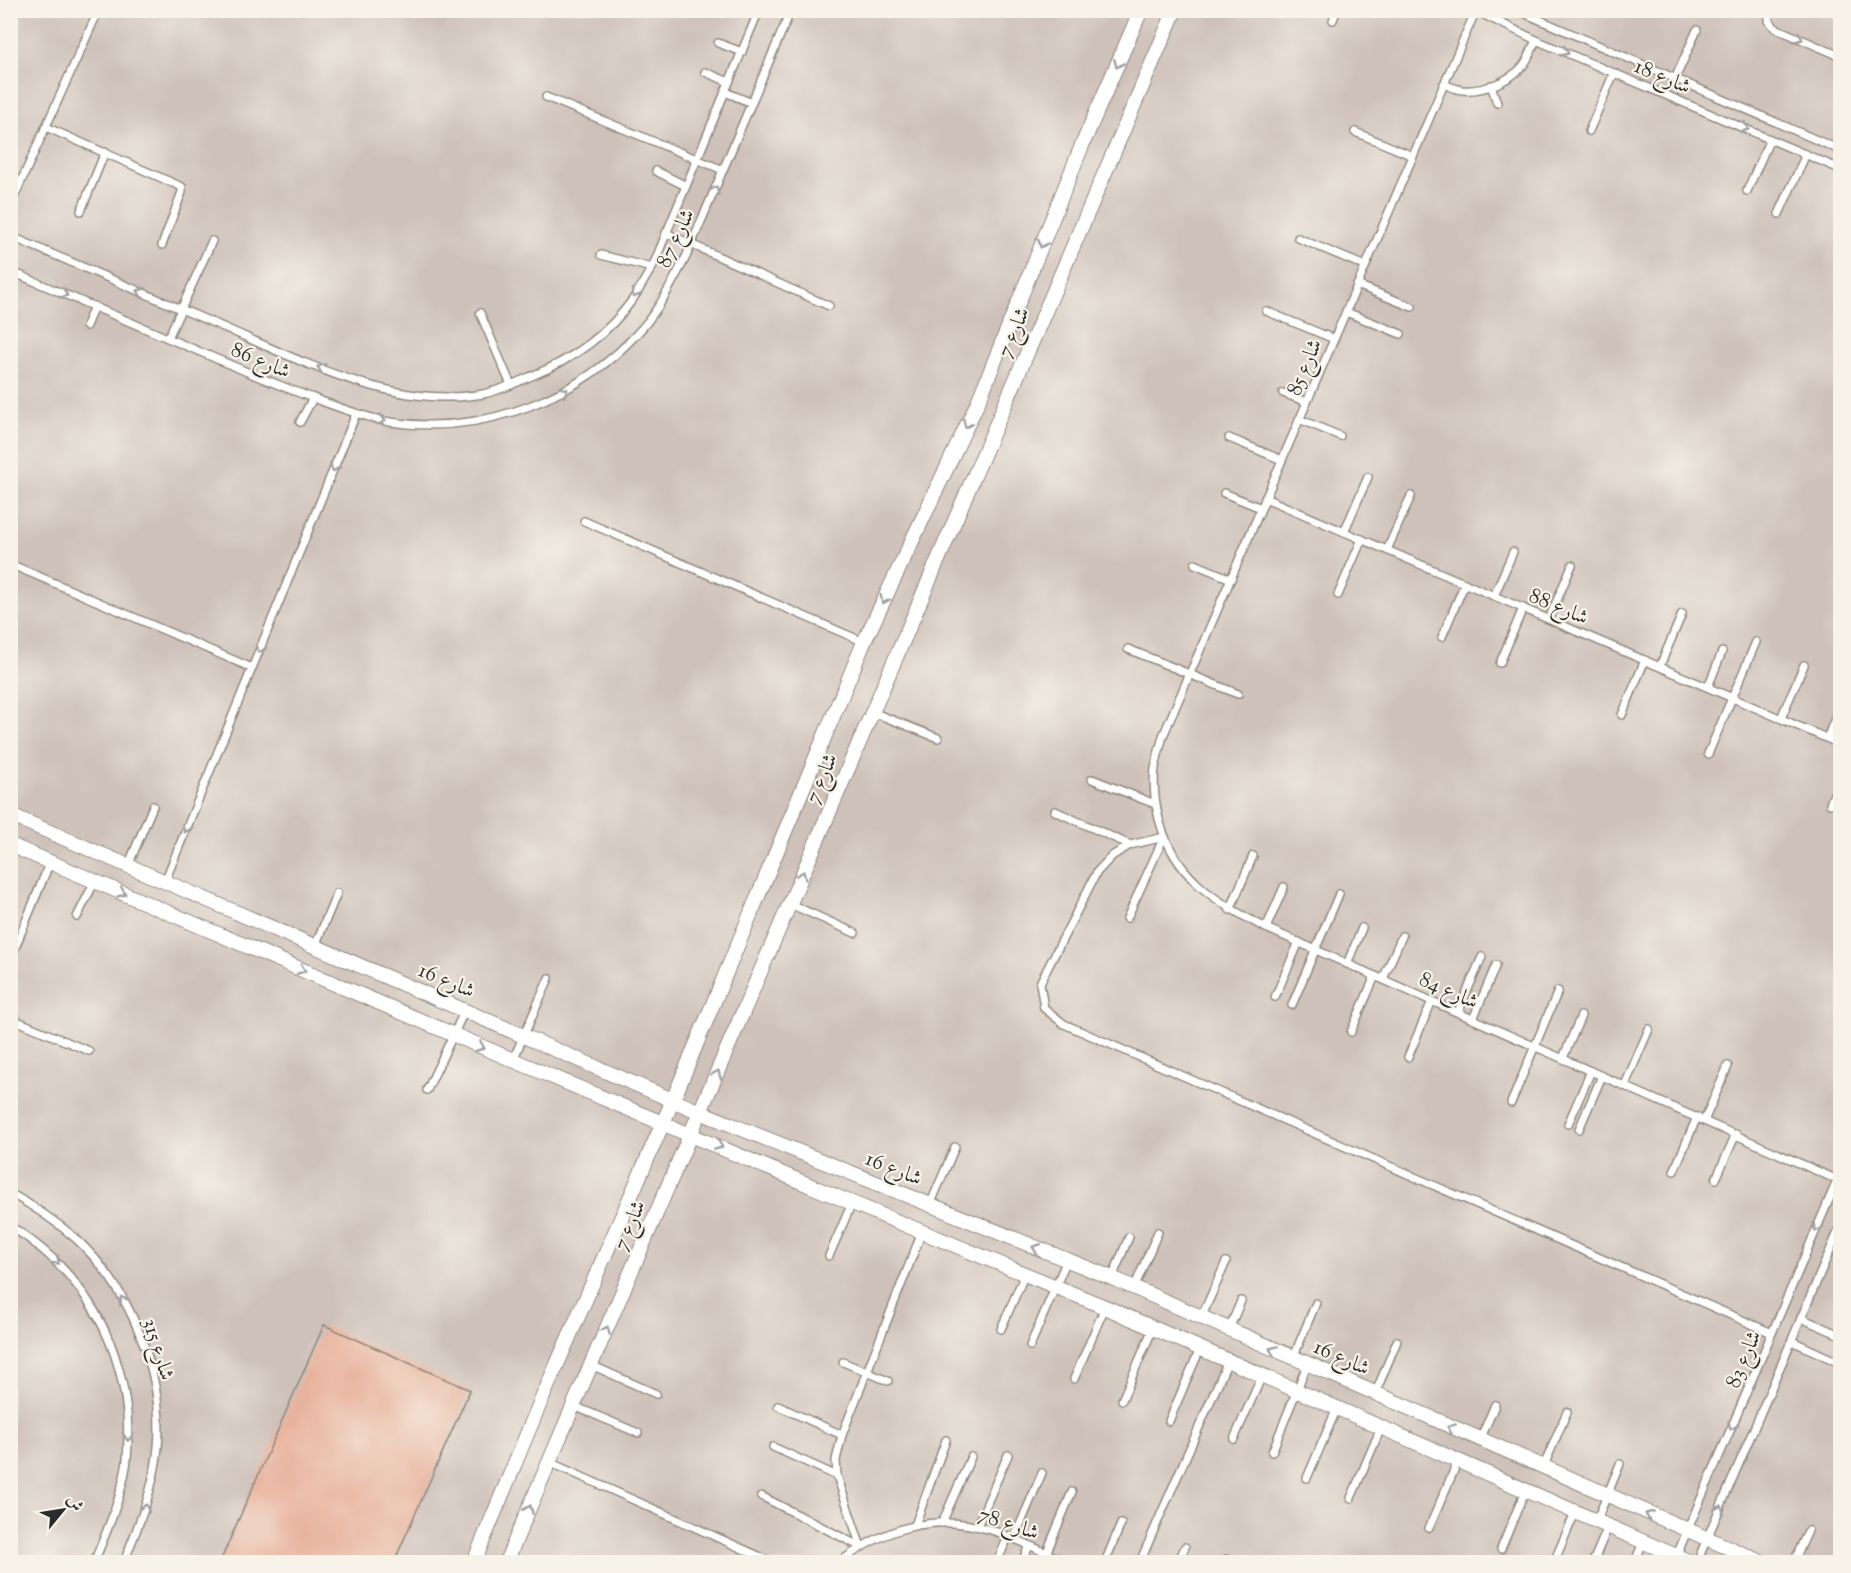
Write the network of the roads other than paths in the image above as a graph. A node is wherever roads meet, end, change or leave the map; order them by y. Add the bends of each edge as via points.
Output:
1 (101, 10) edge
2 (759, 10) edge
3 (791, 10) edge
4 (1141, 10) edge
5 (1175, 10) edge
6 (1337, 10) edge
7 (1517, 10) edge
8 (1769, 10) edge
9 (1475, 11) edge
10 (1333, 20) dead end
11 (1697, 30) dead end
12 (1536, 40) junction
13 (718, 43) dead end
14 (742, 52) junction
15 (1840, 56) edge
16 (705, 72) dead end
17 (1614, 73) junction
18 (1675, 79) junction
19 (729, 82) junction
20 (1444, 84) junction
21 (1491, 85) junction
22 (725, 92) junction
23 (546, 98) dead end
24 (752, 103) junction
25 (1497, 103) dead end
26 (46, 127) junction
27 (1589, 130) dead end
28 (1355, 132) dead end
29 (1770, 139) junction
30 (1840, 150) edge
31 (105, 152) junction
32 (1806, 154) junction
33 (1413, 156) junction
34 (697, 159) junction
35 (1840, 169) edge
36 (723, 170) junction
37 (656, 171) dead end
38 (686, 186) junction
39 (1747, 191) dead end
40 (10, 206) edge
41 (81, 212) dead end
42 (1779, 214) dead end
43 (666, 233) junction
44 (10, 236) edge
45 (1298, 238) dead end
46 (212, 241) dead end
47 (691, 244) junction
48 (162, 245) dead end
49 (601, 255) dead end
50 (1365, 266) junction
51 (651, 268) junction
52 (10, 271) edge
53 (1357, 285) junction
54 (94, 306) junction
55 (829, 306) dead end
56 (1412, 307) dead end
57 (181, 309) junction
58 (1266, 311) dead end
59 (1346, 312) junction
60 (480, 313) dead end
61 (86, 326) dead end
62 (1401, 334) dead end
63 (168, 338) junction
64 (1334, 339) junction
65 (511, 385) junction
66 (500, 389) joint
67 (1283, 393) dead end
68 (314, 398) junction
69 (1307, 402) junction
70 (510, 413) joint
71 (356, 414) junction
72 (1299, 419) junction
73 (300, 422) dead end
74 (1340, 436) dead end
75 (1229, 438) dead end
76 (1282, 460) junction
77 (1368, 477) dead end
78 (1224, 493) dead end
79 (1411, 496) dead end
80 (1265, 498) junction
81 (1261, 508) junction
82 (584, 521) dead end
83 (1344, 532) junction
84 (1362, 539) junction
85 (1387, 550) junction
86 (1513, 552) dead end
87 (10, 564) edge
88 (1195, 564) dead end
89 (1572, 565) dead end
90 (1231, 579) junction
91 (1465, 583) junction
92 (1338, 595) dead end
93 (1494, 596) junction
94 (1523, 608) junction
95 (1682, 614) dead end
96 (1549, 619) junction
97 (1442, 637) dead end
98 (864, 642) junction
99 (1756, 642) dead end
100 (1128, 649) dead end
101 (1722, 652) dead end
102 (1645, 660) junction
103 (1500, 663) dead end
104 (1804, 665) dead end
105 (1660, 666) junction
106 (252, 668) junction
107 (1190, 674) junction
108 (1708, 687) junction
109 (1238, 694) dead end
110 (1732, 697) junction
111 (1840, 707) edge
112 (872, 712) junction
113 (1622, 715) dead end
114 (1781, 718) junction
115 (1162, 736) joint
116 (938, 738) dead end
117 (1827, 738) junction
118 (1840, 744) edge
119 (1708, 754) dead end
120 (1092, 779) dead end
121 (1840, 779) edge
122 (1155, 804) junction
123 (1830, 804) dead end
124 (153, 806) dead end
125 (1055, 811) dead end
126 (10, 815) edge
127 (1164, 837) junction
128 (10, 845) edge
129 (1130, 845) junction
130 (1253, 856) dead end
131 (50, 862) junction
132 (128, 866) junction
133 (95, 881) junction
134 (165, 881) junction
135 (1284, 887) dead end
136 (337, 893) dead end
137 (1339, 894) dead end
138 (790, 904) junction
139 (221, 905) junction
140 (1230, 910) junction
141 (77, 917) dead end
142 (1127, 918) dead end
143 (1266, 928) junction
144 (1362, 928) dead end
145 (211, 931) junction
146 (855, 933) dead end
147 (1402, 936) dead end
148 (1299, 942) junction
149 (315, 946) junction
150 (1315, 950) junction
151 (1482, 957) dead end
152 (10, 960) edge
153 (1347, 964) junction
154 (1496, 965) dead end
155 (1376, 976) junction
156 (549, 978) dead end
157 (1383, 979) junction
158 (1558, 991) dead end
159 (1275, 997) dead end
160 (1432, 1001) junction
161 (1292, 1005) dead end
162 (465, 1010) junction
163 (1458, 1012) junction
164 (1581, 1016) dead end
165 (10, 1018) edge
166 (1473, 1019) junction
167 (1649, 1029) dead end
168 (1351, 1032) dead end
169 (454, 1035) junction
170 (524, 1036) junction
171 (1534, 1046) junction
172 (89, 1051) dead end
173 (1408, 1057) dead end
174 (1563, 1058) junction
175 (513, 1060) junction
176 (1728, 1066) dead end
177 (1591, 1071) junction
178 (1602, 1076) junction
179 (1624, 1085) junction
180 (427, 1090) dead end
181 (673, 1100) junction
182 (1510, 1103) dead end
183 (700, 1112) junction
184 (1696, 1117) junction
185 (1704, 1121) junction
186 (663, 1123) junction
187 (1568, 1124) dead end
188 (1579, 1129) dead end
189 (690, 1134) junction
190 (1736, 1134) junction
191 (955, 1147) dead end
192 (833, 1167) junction
193 (1674, 1171) dead end
194 (1840, 1178) edge
195 (1716, 1179) dead end
196 (823, 1191) junction
197 (10, 1193) edge
198 (852, 1203) junction
199 (930, 1205) junction
200 (1840, 1227) edge
201 (11, 1228) edge
202 (922, 1232) junction
203 (1158, 1232) dead end
204 (1129, 1237) dead end
205 (829, 1256) dead end
206 (1067, 1260) junction
207 (1226, 1262) dead end
208 (1025, 1274) junction
209 (1112, 1278) junction
210 (1056, 1286) junction
211 (1134, 1288) junction
212 (1241, 1301) dead end
213 (1316, 1303) dead end
214 (1105, 1307) junction
215 (1201, 1318) junction
216 (1801, 1318) junction
217 (1153, 1328) junction
218 (1001, 1329) dead end
219 (1228, 1330) junction
220 (1772, 1333) junction
221 (1840, 1335) edge
222 (1397, 1341) dead end
223 (1792, 1341) junction
224 (1030, 1346) dead end
225 (1200, 1349) junction
226 (1293, 1358) junction
227 (1228, 1361) junction
228 (843, 1362) dead end
229 (1840, 1363) edge
230 (591, 1365) junction
231 (1307, 1365) junction
232 (868, 1372) junction
233 (1262, 1376) junction
234 (1074, 1379) dead end
235 (888, 1381) dead end
236 (1297, 1391) junction
237 (656, 1394) dead end
238 (1374, 1394) junction
239 (1122, 1400) dead end
240 (574, 1406) junction
241 (778, 1406) dead end
242 (1495, 1406) dead end
243 (1337, 1408) junction
244 (1567, 1412) dead end
245 (1169, 1421) dead end
246 (1381, 1428) junction
247 (638, 1433) dead end
248 (842, 1435) junction
249 (1234, 1439) dead end
250 (946, 1440) dead end
251 (1480, 1440) junction
252 (773, 1448) dead end
253 (1272, 1452) dead end
254 (1008, 1455) dead end
255 (971, 1456) dead end
256 (1458, 1461) junction
257 (549, 1462) junction
258 (1620, 1464) dead end
259 (1543, 1468) junction
260 (1042, 1473) dead end
261 (837, 1476) junction
262 (1307, 1478) dead end
263 (1526, 1491) junction
264 (1072, 1492) dead end
265 (761, 1496) dead end
266 (1607, 1496) junction
267 (1351, 1498) dead end
268 (1575, 1513) junction
269 (942, 1523) junction
270 (1121, 1524) dead end
271 (1602, 1524) junction
272 (915, 1525) junction
273 (977, 1526) junction
274 (1429, 1528) dead end
275 (1808, 1531) dead end
276 (1687, 1532) junction
277 (1011, 1538) junction
278 (1706, 1539) junction
279 (1643, 1542) junction
280 (1029, 1546) junction
281 (861, 1547) junction
282 (1185, 1547) dead end
283 (1501, 1549) dead end
284 (1046, 1554) junction
285 (1686, 1561) edge
286 (94, 1563) edge
287 (124, 1563) edge
288 (474, 1563) edge
289 (506, 1563) edge
290 (772, 1563) edge
291 (840, 1563) edge
292 (996, 1563) edge
293 (1022, 1563) edge
294 (1067, 1563) edge
295 (1105, 1563) edge
296 (1140, 1563) edge
297 (1178, 1563) edge
298 (1554, 1563) edge
299 (1593, 1563) edge
300 (1635, 1563) edge
301 (1697, 1563) edge
302 (1761, 1563) edge
303 (1794, 1563) edge

1 - 26 lane
2 - 14 lane, شارع 87
3 - 24 lane, شارع 87
4 -> 98 street, شارع 7 via 978,402
5 - 112 street, شارع 7
6 - 10 lane
7 - 18 lane, شارع 18
8 -> 15 lane via 1769,21 1775,28
9 - 12 lane, شارع 18
9 - 20 lane, شارع 85
11 - 18 lane
12 -> 17 lane, شارع 18
12 - 21 lane via 1523,66
13 - 14 lane
14 - 19 lane, شارع 87
16 - 19 lane
17 - 27 lane
17 -> 29 lane, شارع 18
18 - 30 lane, شارع 18
19 - 22 lane, شارع 87
20 - 21 lane via 1463,90
20 - 33 lane, شارع 85
21 - 25 lane
22 - 24 lane
22 - 34 lane, شارع 87
23 - 34 lane
24 - 36 lane, شارع 87
26 - 31 lane
26 - 40 lane
28 - 33 lane
29 - 32 lane, شارع 18
29 - 39 lane
31 - 41 lane
31 - 48 lane via 182,187
32 - 35 lane, شارع 18
32 - 42 lane
33 - 50 lane, شارع 85
34 - 36 lane
34 - 38 lane, شارع 87
47 -> 36 lane, شارع 87
37 - 38 lane
38 - 43 lane, شارع 87
43 - 47 lane
43 - 51 lane, شارع 87
57 -> 44 lane, شارع 86
45 - 50 lane
46 - 57 lane
47 - 55 lane
70 -> 47 lane, شارع 87 via 548,400 615,356 644,327 667,293
49 - 51 lane
50 - 53 lane, شارع 85
51 -> 65 lane, شارع 87 via 633,299 584,348 557,366
52 -> 54 lane, شارع 86
53 - 56 lane
53 - 59 lane, شارع 85
54 - 61 lane
54 - 63 lane, شارع 86
57 - 63 lane
66 -> 57 lane, شارع 86 via 446,397 373,386
58 - 64 lane
59 - 62 lane
59 - 64 lane, شارع 85
60 - 65 lane
63 - 68 lane, شارع 86
64 - 69 lane, شارع 85
65 - 66 lane, شارع 87
67 - 69 lane
68 - 71 lane, شارع 86
68 - 73 lane
69 - 72 lane, شارع 85
71 -> 70 lane, شارع 86 via 430,425 471,422
71 -> 106 lane
72 - 74 lane
72 - 76 lane, شارع 85
75 - 76 lane
76 - 80 lane, شارع 85
77 - 83 lane
78 - 81 lane
79 - 85 lane
80 - 81 lane, شارع 85
80 - 83 lane, شارع 88
81 - 90 lane, شارع 85
82 - 98 lane
83 - 84 lane, شارع 88
84 - 85 lane, شارع 88
84 - 92 lane
85 - 91 lane, شارع 88
86 - 93 lane
87 - 106 lane
88 - 90 lane
89 - 96 lane
90 - 107 lane, شارع 85
91 - 93 lane, شارع 88
91 - 97 lane
93 - 94 lane, شارع 88
94 - 96 lane, شارع 88
94 - 103 lane
95 - 105 lane
96 - 102 lane, شارع 88
98 - 181 street, شارع 7
99 - 110 lane
100 - 107 lane
101 - 108 lane
102 - 105 lane, شارع 88
102 - 113 lane
104 - 114 lane
105 - 108 lane, شارع 88
106 -> 134 lane
107 - 109 lane
107 - 115 lane, شارع 85
108 - 110 lane, شارع 88
110 - 114 lane, شارع 88
110 - 119 lane
111 - 117 lane
112 - 116 lane
138 -> 112 street, شارع 7
114 - 117 lane, شارع 88
115 - 122 lane, شارع 84 via 1155,770
117 - 118 lane, شارع 88
120 - 122 lane
121 - 123 lane
122 - 127 lane, شارع 84
124 - 132 lane
125 - 129 lane
126 - 132 street, شارع 16
127 - 129 lane
127 - 140 lane, شارع 84 via 1182,868
127 - 142 lane
128 - 131 street
129 - 220 lane via 1097,872 1040,983 1044,1008 1064,1024
130 - 140 lane
131 - 133 street
131 - 152 lane
132 - 134 street, شارع 16
133 - 141 lane
133 -> 145 street
134 - 139 street, شارع 16
135 - 143 lane
136 - 149 lane
137 - 150 lane
138 - 146 lane
183 -> 138 street, شارع 7
139 - 145 street
139 - 149 street, شارع 16
140 - 143 lane, شارع 84
143 - 148 lane, شارع 84
144 - 153 lane
145 -> 169 street
147 - 157 lane
148 - 150 lane, شارع 84
148 - 159 lane
149 - 162 street, شارع 16
150 - 153 lane, شارع 84
150 - 161 lane
151 - 163 lane
153 - 155 lane, شارع 84
154 - 166 lane
155 - 157 lane, شارع 84
155 - 168 lane
156 - 170 lane
157 - 160 lane, شارع 84
158 - 171 lane
160 - 163 lane, شارع 84
160 - 173 lane
162 - 169 lane
162 - 170 street, شارع 16
163 - 166 lane, شارع 84
164 - 174 lane
165 - 172 lane
166 - 171 lane, شارع 84
167 - 179 lane
169 -> 175 street
169 - 180 lane
170 - 175 lane
170 - 181 street, شارع 16
171 - 174 lane, شارع 84
171 - 182 lane
174 - 177 lane, شارع 84
175 - 186 street
176 - 185 lane
177 - 178 lane, شارع 84
177 - 187 lane
178 - 179 lane, شارع 84
178 - 188 lane
179 - 184 lane, شارع 84
181 - 183 street, شارع 16
181 - 186 street, شارع 7
183 - 189 street, شارع 7
183 - 192 street, شارع 16
184 - 185 lane, شارع 84
184 - 193 lane
185 - 190 lane, شارع 84
186 - 189 street
186 - 288 street, شارع 7
189 -> 196 street
230 -> 189 street, شارع 7
190 - 194 lane, شارع 84
190 - 195 lane
191 - 199 lane
192 - 196 street
192 - 199 street, شارع 16
194 -> 220 lane, شارع 83
196 - 198 street
287 -> 197 lane, شارع 315 via 146,1506 156,1465 158,1423 154,1382 143,1341 126,1303 103,1268 75,1238
198 - 202 street
198 - 205 lane
206 -> 199 street, شارع 16
200 - 216 lane, شارع 83
201 -> 286 lane, شارع 315 via 29,1237 57,1261 81,1289 116,1355 125,1391 126,1465 119,1501
202 - 208 street
202 - 232 lane
203 - 211 lane
204 - 209 lane
206 - 209 street, شارع 16
206 - 210 lane
207 - 215 lane
208 - 210 street
208 - 218 lane
209 - 211 street, شارع 16
210 - 214 street
210 - 224 lane
211 - 215 street, شارع 16
212 - 219 lane
213 - 226 lane
214 - 217 street
214 - 234 lane
215 - 219 street, شارع 16
216 - 221 lane
216 - 223 lane, شارع 83
217 - 225 street
217 - 239 lane
226 -> 219 street, شارع 16
220 -> 276 lane, شارع 83
222 - 238 lane
223 - 229 lane
278 -> 223 lane, شارع 83
225 - 227 street
225 - 245 lane
226 - 231 street, شارع 16
227 - 233 street
227 - 296 lane
228 - 232 lane
230 - 237 lane
230 - 240 street, شارع 7
231 - 236 lane
231 - 238 street, شارع 16
232 - 235 lane
232 - 248 lane
233 - 236 street
233 - 249 lane
236 - 243 street
236 - 253 lane
251 -> 238 street, شارع 16
240 - 247 lane
240 - 257 street, شارع 7
241 - 248 lane
242 - 251 lane
243 - 246 street
243 - 262 lane
244 - 259 lane
246 - 256 street
246 - 267 lane
248 - 261 lane
250 - 272 lane
251 - 259 street, شارع 16
252 - 261 lane
254 - 273 lane
255 - 269 lane
256 - 263 street
256 - 274 lane
289 -> 257 street, شارع 7
257 - 290 lane
258 - 266 lane
259 - 266 street, شارع 16
260 - 277 lane
261 - 281 lane
263 - 268 street
263 - 283 lane
264 - 284 lane
265 - 281 lane
266 - 271 lane
276 -> 266 street, شارع 16
268 - 271 street
268 - 298 lane
269 - 272 lane, شارع 78
269 - 273 lane, شارع 78
270 - 295 lane
271 - 279 street
271 - 299 lane
272 - 281 lane, شارع 78 via 887,1533
273 - 277 lane, شارع 78
275 - 303 lane
276 - 278 street, شارع 16
276 - 285 lane, شارع 83
277 - 280 lane, شارع 78
277 - 292 lane
278 - 301 lane, شارع 83
278 - 302 street, شارع 16
279 - 285 street
279 - 300 lane
280 - 284 lane, شارع 78
280 - 293 lane
281 - 291 lane, شارع 78
282 - 297 lane
284 - 294 lane, شارع 78

